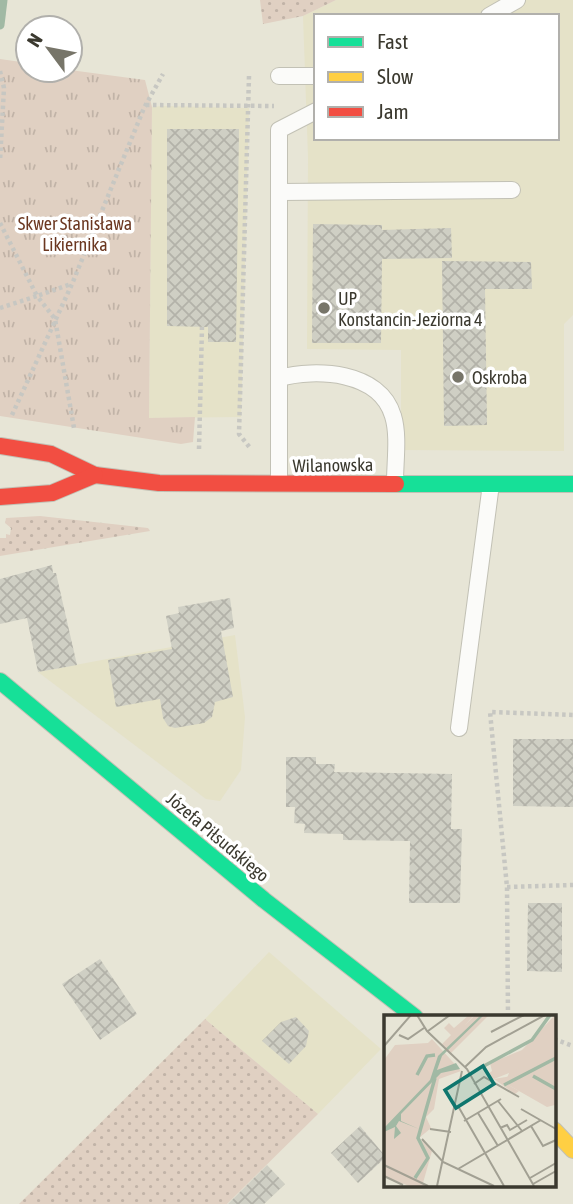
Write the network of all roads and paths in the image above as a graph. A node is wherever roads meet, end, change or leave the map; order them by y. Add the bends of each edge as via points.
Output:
1 (517, 0) edge
2 (492, 14) edge
3 (0, 71) edge
4 (163, 74) dead end
5 (249, 75) dead end
6 (279, 76) dead end
7 (314, 76) edge
8 (145, 105) junction
9 (249, 106) junction
10 (279, 106) dead end
11 (314, 112) edge
12 (0, 161) edge
13 (512, 190) dead end
14 (280, 192) junction
15 (0, 223) edge
16 (72, 284) junction
17 (37, 296) junction
18 (0, 307) edge
19 (55, 319) junction
20 (202, 327) dead end
21 (279, 378) junction
22 (8, 425) dead end
23 (75, 436) dead end
24 (0, 446) edge
25 (250, 449) dead end
26 (199, 454) dead end
27 (95, 475) junction
28 (396, 482) junction
29 (491, 482) junction
30 (573, 484) edge
31 (279, 485) junction
32 (0, 497) edge
33 (0, 681) edge
34 (573, 715) edge
35 (459, 728) dead end
36 (573, 885) edge
37 (507, 887) junction
38 (412, 1015) edge
39 (508, 1015) edge
40 (556, 1040) edge
41 (573, 1046) edge
42 (556, 1132) edge
43 (573, 1150) edge

1 - 2 lane
3 - 12 path via 4,88
4 - 8 path
5 - 9 path
6 - 7 lane
8 - 9 path
8 - 16 path
9 - 10 path
9 - 25 path via 239,434
11 - 14 lane via 279,130
13 - 14 lane
14 - 21 lane
15 - 17 path
16 - 17 path
16 - 19 path
17 - 18 path
17 - 19 path
19 - 22 path
19 - 23 path
20 - 26 path
21 - 28 lane via 318,371 373,388 393,417
21 - 31 lane
24 - 27 main road, Wilanowska via 51,454
27 - 31 main road, Wilanowska via 159,483
27 - 32 main road, Wilanowska via 52,493
28 - 29 main road, Wilanowska
28 - 31 main road, Wilanowska
29 - 30 main road, Wilanowska
29 - 35 lane
33 - 38 main road, Józefa Piłsudskiego via 264,900
34 - 37 path via 490,712
36 - 37 path
37 - 39 path
40 - 41 path
42 - 43 main road

